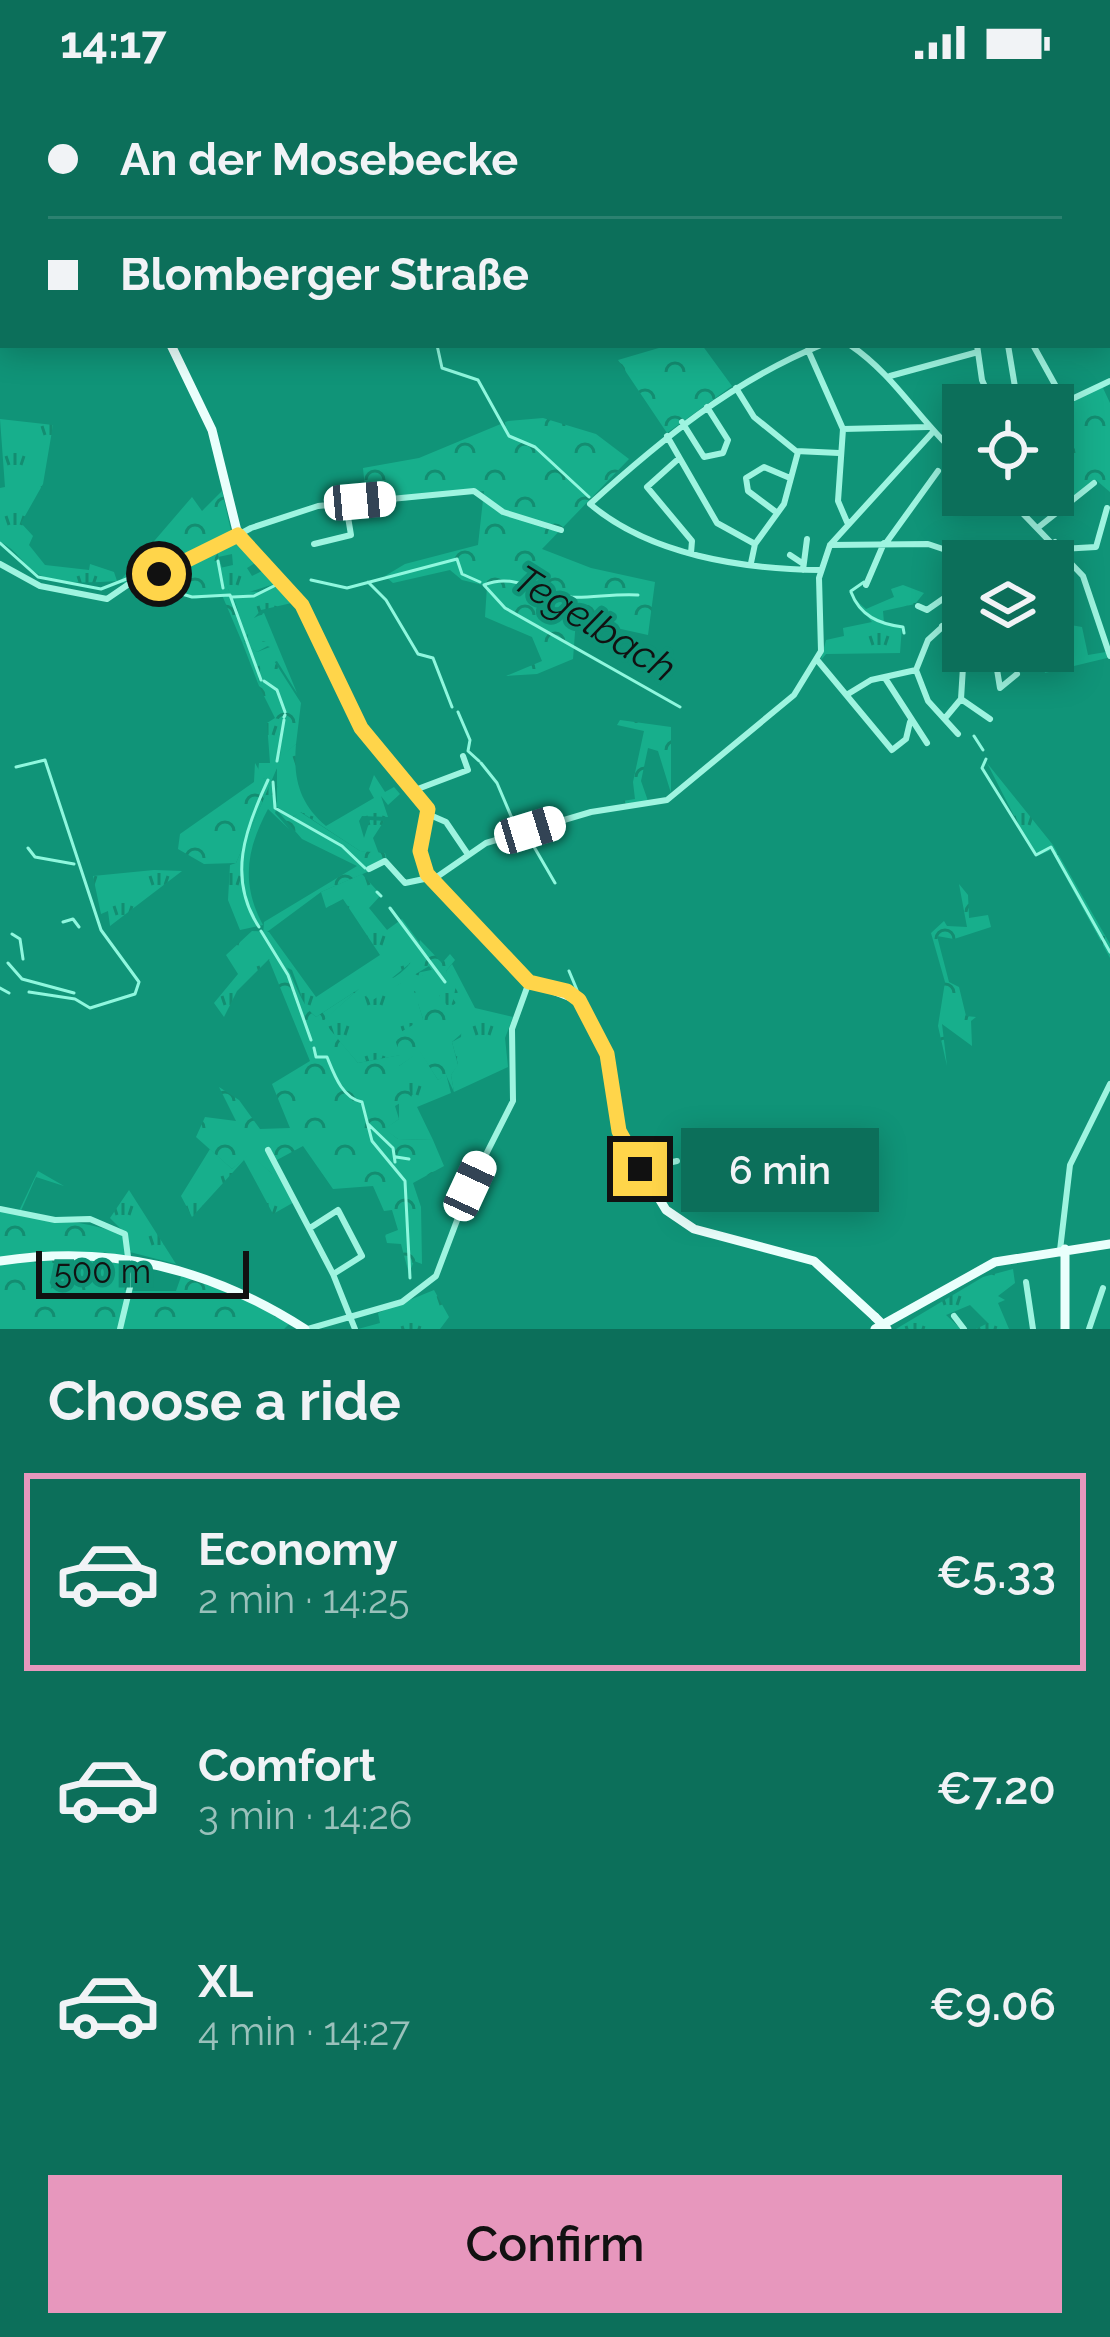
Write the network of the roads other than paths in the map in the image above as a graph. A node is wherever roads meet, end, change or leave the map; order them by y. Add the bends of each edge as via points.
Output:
1 (172, 348) edge
2 (813, 348) edge
3 (854, 348) edge
4 (1008, 348) edge
5 (1035, 348) edge
6 (977, 349) edge
7 (808, 350) junction
8 (890, 376) junction
9 (1110, 381) edge
10 (988, 384) edge
11 (1014, 384) edge
12 (1055, 384) edge
13 (736, 388) junction
14 (1074, 397) edge
15 (706, 406) junction
16 (682, 422) junction
17 (843, 429) junction
18 (930, 430) junction
19 (667, 436) junction
20 (942, 441) edge
21 (798, 452) junction
22 (839, 452) junction
23 (677, 460) junction
24 (938, 471) dead end
25 (790, 478) junction
26 (1094, 484) dead end
27 (346, 503) junction
28 (1107, 508) dead end
29 (777, 512) junction
30 (1029, 516) edge
31 (847, 522) junction
32 (1040, 526) junction
33 (561, 530) dead end
34 (238, 535) junction
35 (807, 539) dead end
36 (1054, 540) edge
37 (885, 543) junction
38 (314, 544) dead end
39 (755, 544) junction
40 (830, 545) junction
41 (1074, 546) edge
42 (942, 549) edge
43 (691, 553) junction
44 (790, 555) dead end
45 (0, 564) edge
46 (751, 564) junction
47 (802, 567) junction
48 (1074, 567) edge
49 (820, 570) junction
50 (866, 585) dead end
51 (942, 600) edge
52 (918, 606) dead end
53 (942, 626) edge
54 (1110, 656) edge
55 (818, 661) junction
56 (916, 670) junction
57 (964, 672) edge
58 (998, 672) edge
59 (1018, 674) dead end
60 (885, 678) junction
61 (848, 694) junction
62 (961, 699) junction
63 (946, 717) junction
64 (990, 719) dead end
65 (910, 722) junction
66 (958, 734) dead end
67 (927, 743) dead end
68 (463, 756) dead end
69 (415, 790) junction
70 (430, 814) junction
71 (467, 853) junction
72 (369, 869) dead end
73 (430, 879) junction
74 (529, 982) junction
75 (1110, 1084) edge
76 (268, 1150) dead end
77 (677, 1161) dead end
78 (640, 1169) junction
79 (0, 1208) edge
80 (310, 1228) junction
81 (1063, 1232) junction
82 (1110, 1244) edge
83 (1082, 1247) junction
84 (1062, 1249) junction
85 (1043, 1252) junction
86 (132, 1258) junction
87 (0, 1261) edge
88 (1062, 1267) junction
89 (333, 1274) junction
90 (1026, 1282) dead end
91 (1103, 1288) dead end
92 (350, 1316) junction
93 (954, 1316) dead end
94 (875, 1323) edge
95 (120, 1329) edge
96 (306, 1329) edge
97 (355, 1329) edge
98 (887, 1329) edge
99 (964, 1329) edge
100 (1033, 1329) edge
101 (1065, 1329) edge
102 (1089, 1329) edge

1 - 34 main road via 212,430
2 - 7 street
3 - 8 street
4 - 11 street
5 - 12 street
6 - 8 street
6 - 10 street
7 - 13 street
7 - 17 street
8 - 18 street
9 - 14 street
13 - 15 street
13 - 21 street via 754,417
15 - 16 street
15 - 16 street via 728,440 724,453 704,457
16 - 19 street
17 - 18 street
17 - 22 street
18 - 20 street
18 - 31 street
19 - 23 street
19 - 43 street via 590,503 625,532
21 - 22 street
21 - 25 street
22 - 31 street via 838,501
23 - 39 street via 720,527
23 - 43 street via 647,489 692,541
24 - 37 street
25 - 29 street
25 - 29 street via 764,467 746,478 748,491
26 - 32 street
27 - 33 street via 474,491 496,509
27 - 34 street
27 - 38 street via 351,535
28 - 41 street via 1096,547
29 - 39 street
30 - 32 street
31 - 40 street
32 - 36 street
34 - 45 street via 96,599 40,586
34 - 69 main road via 302,605 361,728
35 - 47 street
37 - 40 street
37 - 42 street
37 - 50 street
39 - 46 street
40 - 49 street
43 - 46 street
44 - 47 street
46 - 47 street
47 - 49 street
48 - 54 street via 1096,601
49 - 55 street
51 - 52 street via 927,610
53 - 56 street
55 - 61 street
55 - 71 street via 810,677 667,800 591,812
56 - 60 street
56 - 63 street via 928,700
57 - 62 street
58 - 59 street via 1000,688
60 - 61 street
60 - 65 street
61 - 65 street via 892,750
62 - 63 street
62 - 64 street
63 - 66 street
65 - 67 street
68 - 69 street via 468,770
69 - 70 main road
70 - 71 street via 446,822
70 - 73 main road via 420,851
71 - 73 street
72 - 73 street via 385,861 404,883
73 - 74 main road
74 - 78 main road via 571,992 581,1003 610,1064 619,1131
74 - 92 street via 512,1029 513,1101 440,1269 412,1297
75 - 81 street via 1070,1166
76 - 80 street
77 - 78 street
78 - 94 main road via 683,1224 814,1261
79 - 86 street via 107,1224 125,1234
80 - 89 street
80 - 89 street via 338,1210 362,1256
81 - 83 street
81 - 84 street
82 - 83 main road
83 - 84 main road
84 - 85 main road
84 - 88 main road
85 - 88 main road
85 - 94 main road via 982,1267
86 - 87 main road via 59,1253
86 - 95 street
86 - 96 main road via 220,1284
88 - 101 main road
89 - 92 street
90 - 100 street
91 - 102 street
92 - 96 street
92 - 97 street
93 - 99 street
94 - 98 main road, bridge

